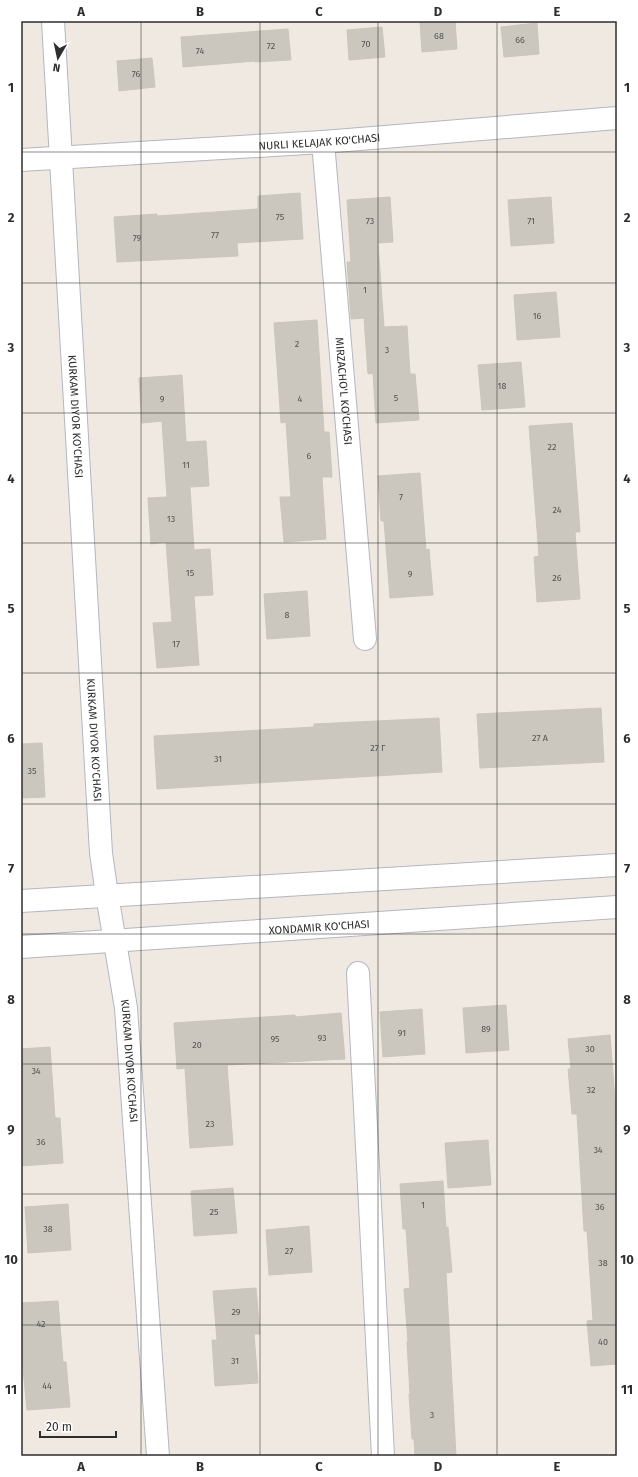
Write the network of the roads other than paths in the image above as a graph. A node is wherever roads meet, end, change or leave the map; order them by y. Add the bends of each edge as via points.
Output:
1 (53, 21) edge
2 (617, 118) edge
3 (323, 142) junction
4 (61, 157) junction
5 (21, 160) edge
6 (365, 639) dead end
7 (617, 865) edge
8 (107, 895) junction
9 (21, 901) edge
10 (617, 907) edge
11 (115, 942) junction
12 (21, 947) edge
13 (358, 973) dead end
14 (158, 1456) edge
15 (383, 1456) edge

1 - 4 street, KURKAM DIYOR KO'CHASI
2 - 3 street, NURLI KELAJAK KO'CHASI
3 - 4 street, NURLI KELAJAK KO'CHASI
3 - 6 street, MIRZACHO'L KO'CHASI
4 - 5 street, NURLI KELAJAK KO'CHASI
4 - 8 street, KURKAM DIYOR KO'CHASI via 101,845
7 - 8 street
8 - 9 street
8 - 11 street, KURKAM DIYOR KO'CHASI
10 - 11 street, XONDAMIR KO'CHASI
11 - 12 street, XONDAMIR KO'CHASI
11 - 14 street, KURKAM DIYOR KO'CHASI via 126,1008
13 - 15 street

